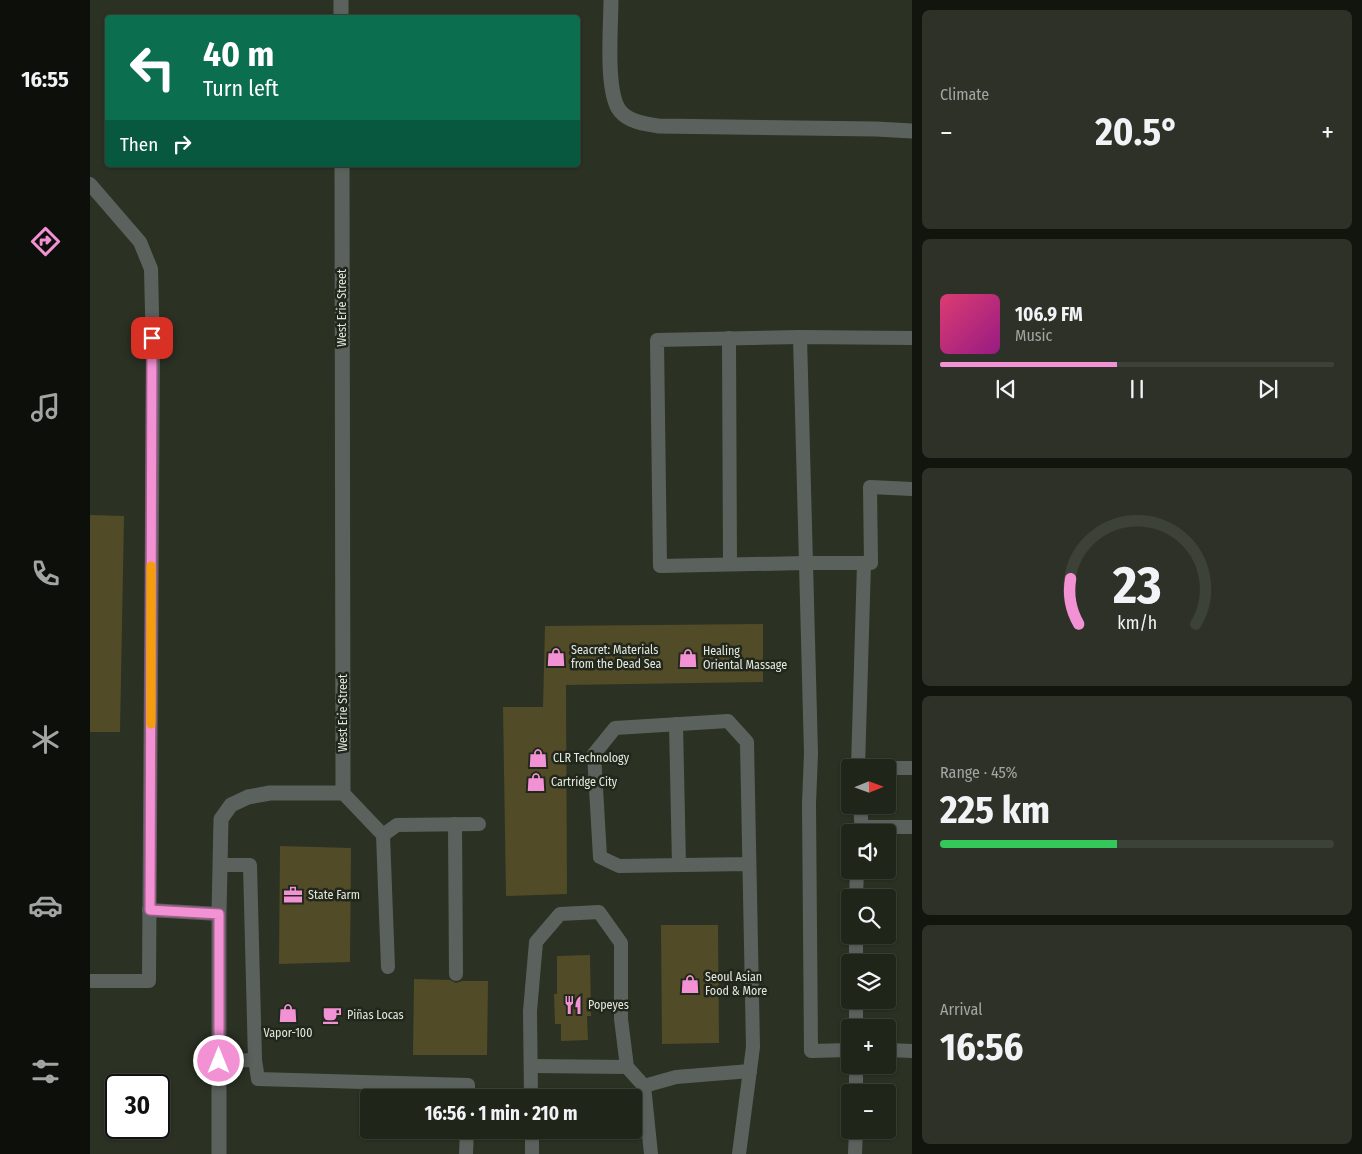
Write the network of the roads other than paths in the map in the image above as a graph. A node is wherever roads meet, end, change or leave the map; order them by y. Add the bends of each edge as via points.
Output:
1 (341, 0) edge
2 (611, 0) edge
3 (341, 15) edge
4 (912, 131) edge
5 (342, 167) edge
6 (90, 184) edge
7 (800, 337) junction
8 (729, 338) junction
9 (912, 338) edge
10 (912, 489) edge
11 (805, 563) junction
12 (864, 563) junction
13 (730, 564) junction
14 (676, 724) junction
15 (858, 759) edge
16 (896, 768) edge
17 (912, 768) edge
18 (344, 794) junction
19 (455, 824) junction
20 (479, 824) dead end
21 (896, 826) edge
22 (912, 826) edge
23 (383, 835) junction
24 (749, 864) junction
25 (220, 865) junction
26 (678, 865) junction
27 (150, 910) junction
28 (219, 914) junction
29 (388, 967) dead end
30 (456, 974) dead end
31 (90, 981) edge
32 (841, 1050) edge
33 (896, 1050) edge
34 (912, 1051) edge
35 (255, 1060) junction
36 (219, 1061) junction
37 (531, 1066) junction
38 (627, 1067) junction
39 (750, 1071) junction
40 (644, 1086) junction
41 (468, 1089) edge
42 (531, 1089) edge
43 (467, 1139) edge
44 (532, 1139) edge
45 (856, 1139) edge
46 (219, 1154) edge
47 (466, 1154) edge
48 (532, 1154) edge
49 (651, 1154) edge
50 (739, 1154) edge
51 (855, 1154) edge

1 - 3 street
2 - 4 street via 614,101 620,112 633,120 659,126
5 - 18 street, West Erie Street
6 - 27 lane via 140,242 151,269
7 - 8 lane
7 - 9 lane
7 - 11 lane
8 - 13 lane
8 - 13 lane via 658,340 658,360 660,566
10 - 12 lane via 870,487 871,563
11 - 12 lane
11 - 13 lane
11 - 32 lane via 812,753 809,804 810,1051
12 - 15 lane
14 - 24 lane via 728,721 747,742
14 - 26 lane
14 - 26 lane via 615,728 594,754 600,857 620,866
16 - 17 lane
18 - 23 lane
18 - 25 street via 270,793 248,797 231,805 221,819
19 - 20 lane
19 - 23 lane via 397,825
19 - 30 lane
21 - 22 lane
23 - 29 lane
24 - 26 lane
24 - 39 lane via 753,1047
25 - 28 street
25 - 35 lane via 250,865
27 - 28 lane
27 - 31 lane via 149,981
28 - 36 street
33 - 34 lane
35 - 36 lane
35 - 41 lane via 258,1079 468,1085
36 - 46 street
37 - 38 lane
37 - 38 lane via 530,1012 536,942 560,914 598,912 621,943 621,1019
37 - 42 lane
38 - 40 lane
39 - 40 lane via 676,1076
39 - 50 lane
40 - 49 lane
43 - 47 lane
44 - 48 lane
45 - 51 lane

